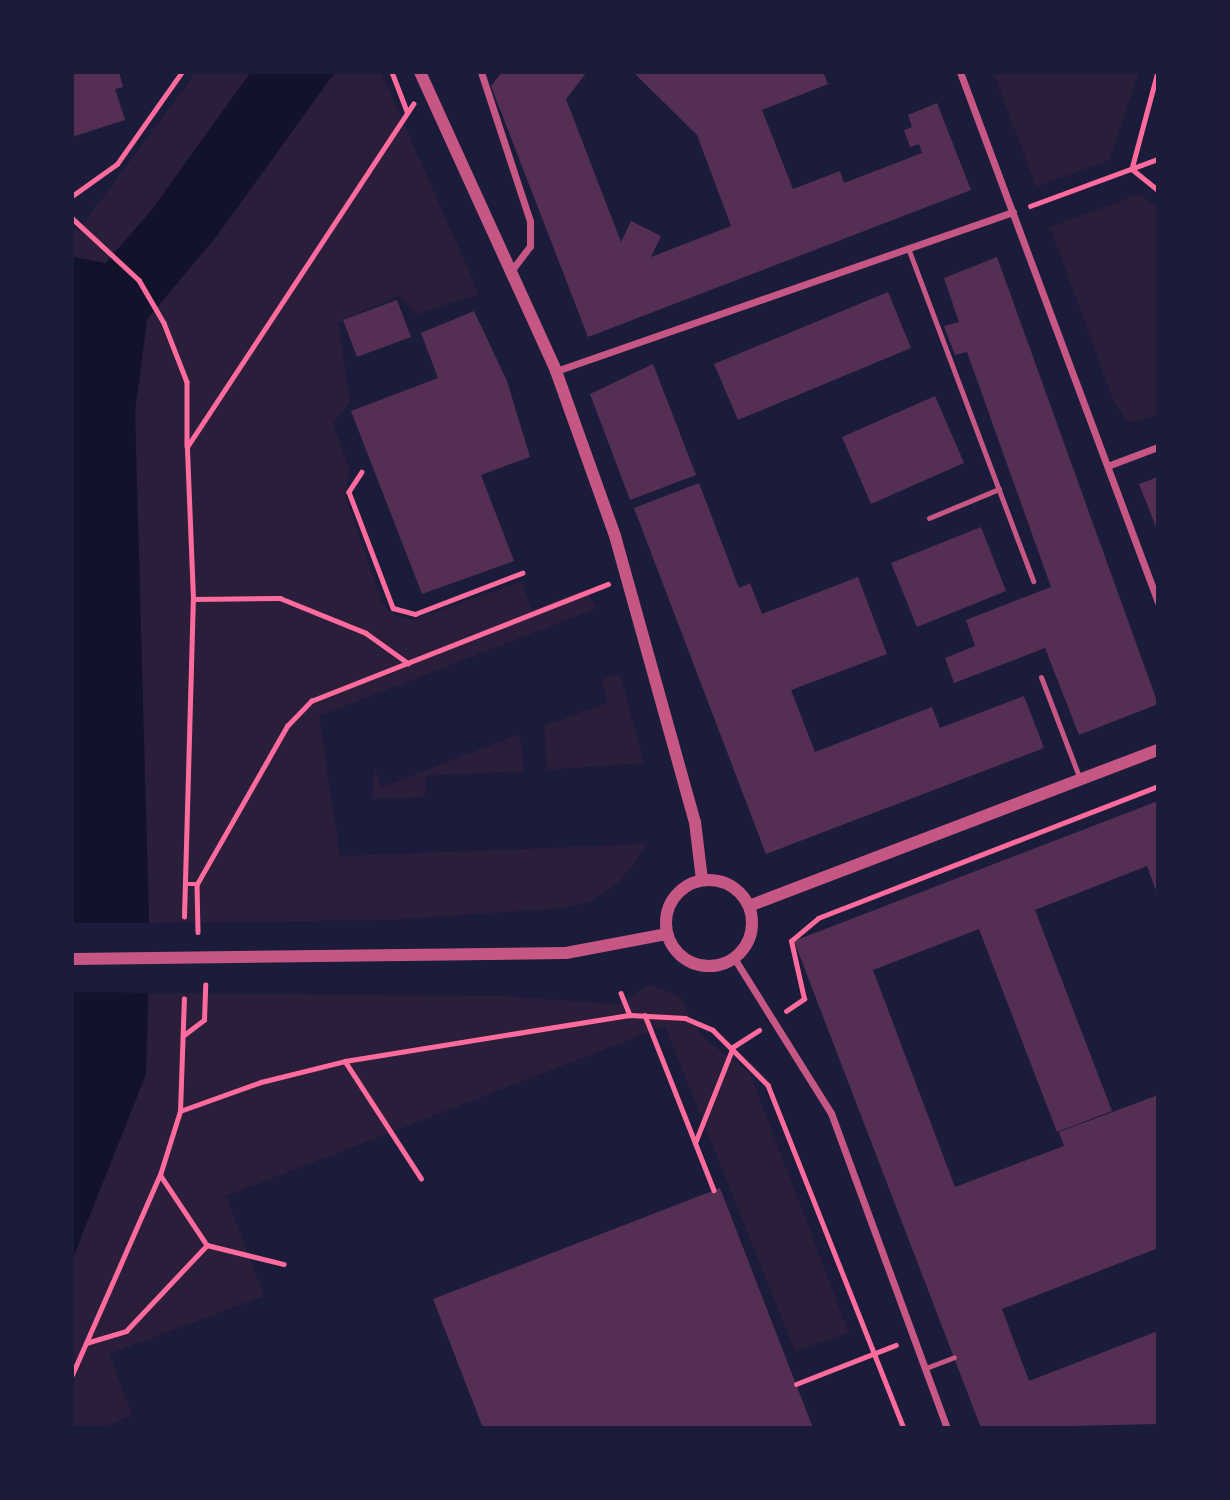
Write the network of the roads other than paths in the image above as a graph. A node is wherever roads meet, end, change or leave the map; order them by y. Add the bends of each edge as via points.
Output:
1 (420, 72) edge
2 (481, 72) edge
3 (960, 72) edge
4 (1013, 212) junction
5 (908, 248) junction
6 (511, 271) junction
7 (556, 371) junction
8 (1158, 447) edge
9 (1110, 465) junction
10 (999, 489) junction
11 (929, 518) dead end
12 (1033, 581) dead end
13 (1158, 602) edge
14 (1041, 677) dead end
15 (1158, 750) edge
16 (1080, 779) junction
17 (702, 880) junction
18 (749, 906) junction
19 (667, 934) junction
20 (734, 958) junction
21 (72, 959) edge
22 (954, 1357) dead end
23 (926, 1368) junction
24 (947, 1428) edge

1 - 6 street
2 - 6 street via 530,221 530,246
3 - 4 street
4 - 5 street
4 - 9 street
5 - 7 street
5 - 10 lane
6 - 7 street
7 - 17 street via 628,576 695,822
8 - 9 street
9 - 13 street
10 - 11 lane
10 - 12 lane
14 - 16 lane
15 - 16 street
16 - 18 street
17 - 18 street via 734,887
17 - 19 street via 674,897
18 - 20 street via 750,934
19 - 20 street via 692,963 713,966
19 - 21 street via 566,953
20 - 23 street via 831,1113
22 - 23 lane
23 - 24 street

